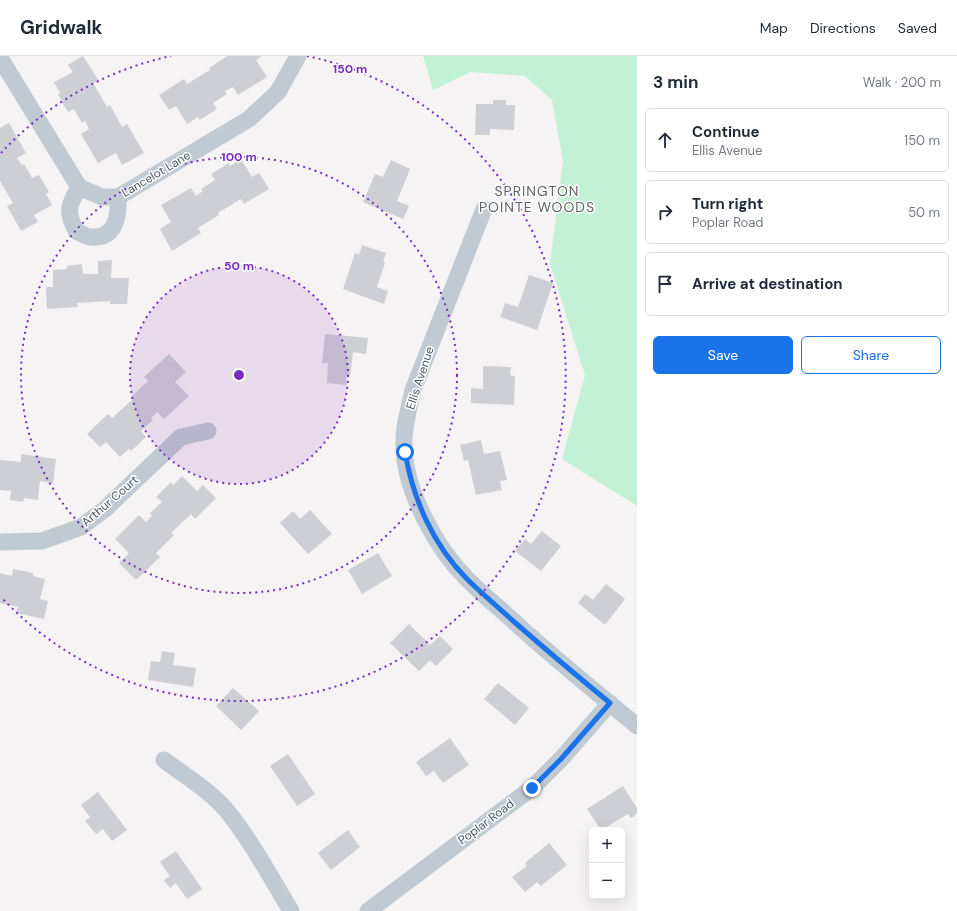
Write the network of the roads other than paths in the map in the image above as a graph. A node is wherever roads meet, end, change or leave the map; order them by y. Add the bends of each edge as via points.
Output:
1 (5, 56) edge
2 (298, 56) edge
3 (0, 59) edge
4 (79, 187) junction
5 (118, 197) junction
6 (484, 209) dead end
7 (208, 431) dead end
8 (0, 542) edge
9 (610, 703) junction
10 (637, 726) edge
11 (164, 760) dead end
12 (290, 911) edge
13 (368, 911) edge

1 - 3 street
2 - 5 street, Lancelot Lane via 278,92 249,118
3 - 4 street
4 - 5 street, Lancelot Lane via 102,197
4 - 5 street via 71,202 69,216 76,231 91,237 105,235 115,226 119,213
6 - 9 street, Ellis Avenue via 413,390 404,446 410,480 423,514 443,549 466,578
7 - 8 street, Arthur Court via 181,437 105,509 81,527 42,541
9 - 10 street, Ellis Avenue
9 - 13 street, Poplar Road via 532,788
11 - 12 street via 228,811

